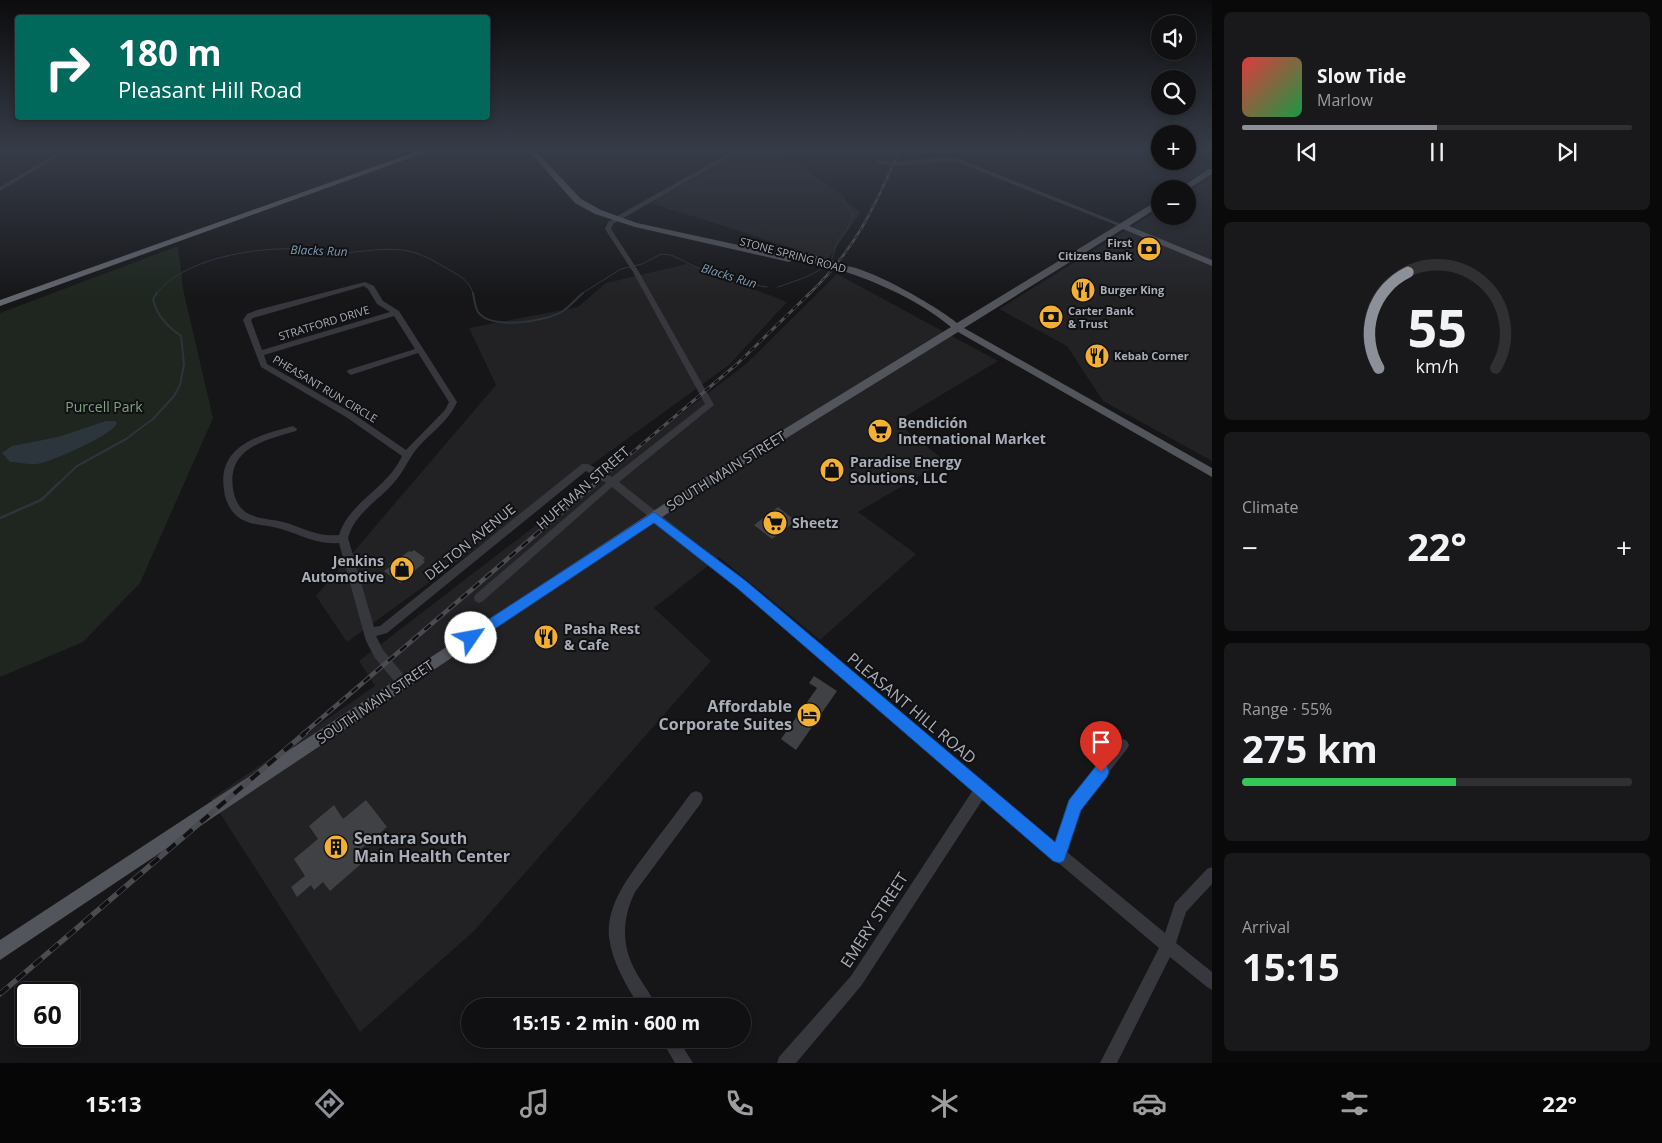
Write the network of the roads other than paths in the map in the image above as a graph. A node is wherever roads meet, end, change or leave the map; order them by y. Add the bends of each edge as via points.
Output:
1 (268, 200) edge
2 (289, 200) edge
3 (578, 200) edge
4 (650, 200) edge
5 (1057, 200) edge
6 (1151, 209) edge
7 (617, 218) junction
8 (1124, 226) junction
9 (1212, 263) edge
10 (0, 293) edge
11 (0, 303) edge
12 (396, 313) junction
13 (956, 327) junction
14 (420, 350) junction
15 (258, 354) junction
16 (351, 372) dead end
17 (293, 429) dead end
18 (407, 455) junction
19 (585, 466) joint
20 (1212, 473) edge
21 (612, 482) junction
22 (654, 517) junction
23 (343, 539) junction
24 (480, 598) dead end
25 (370, 634) junction
26 (403, 683) junction
27 (1123, 745) dead end
28 (982, 788) junction
29 (696, 798) dead end
30 (1059, 855) junction
31 (1212, 874) edge
32 (1168, 946) junction
33 (0, 951) edge
34 (1212, 982) edge
35 (643, 998) edge
36 (675, 1048) edge
37 (685, 1063) edge
38 (785, 1063) edge
39 (1108, 1063) edge

1 - 10 highway
2 - 11 highway
3 - 7 main road, STONE SPRING ROAD
4 - 7 street
5 - 8 street
6 - 8 main road, SOUTH MAIN STREET
7 - 13 main road, STONE SPRING ROAD via 635,225 791,256 841,271
7 - 21 street, HUFFMAN STREET via 608,229 636,272 710,405
8 - 9 main road
8 - 13 main road, SOUTH MAIN STREET
12 - 14 street, PHEASANT RUN CIRCLE
12 - 15 street, STRATFORD DRIVE
12 - 15 street, PHEASANT RUN CIRCLE via 380,302 372,288 365,284 260,312 247,320
13 - 20 main road, STONE SPRING ROAD
13 - 22 main road, SOUTH MAIN STREET
14 - 16 street
14 - 18 street, PHEASANT RUN CIRCLE via 453,402 449,411
15 - 18 street, PHEASANT RUN CIRCLE via 264,365
17 - 23 street via 254,443 233,460 227,474 231,501 247,518 285,526 320,540
18 - 23 street via 401,469 348,524
19 - 21 street, PLEASANT HILL ROAD
19 - 25 street, DELTON AVENUE via 382,630
21 - 22 street, PLEASANT HILL ROAD
21 - 24 street, HUFFMAN STREET
22 - 26 main road, SOUTH MAIN STREET
22 - 28 street, PLEASANT HILL ROAD via 741,584
23 - 25 street
25 - 26 street via 379,654
26 - 33 main road, SOUTH MAIN STREET
27 - 30 street via 1075,805
28 - 30 street, PLEASANT HILL ROAD
28 - 38 street, EMERY STREET via 856,981
29 - 35 street via 630,886 617,918 616,939 622,962
30 - 32 street, PLEASANT HILL ROAD
31 - 32 street via 1180,908
32 - 34 street, PLEASANT HILL ROAD
32 - 39 street
36 - 37 street

